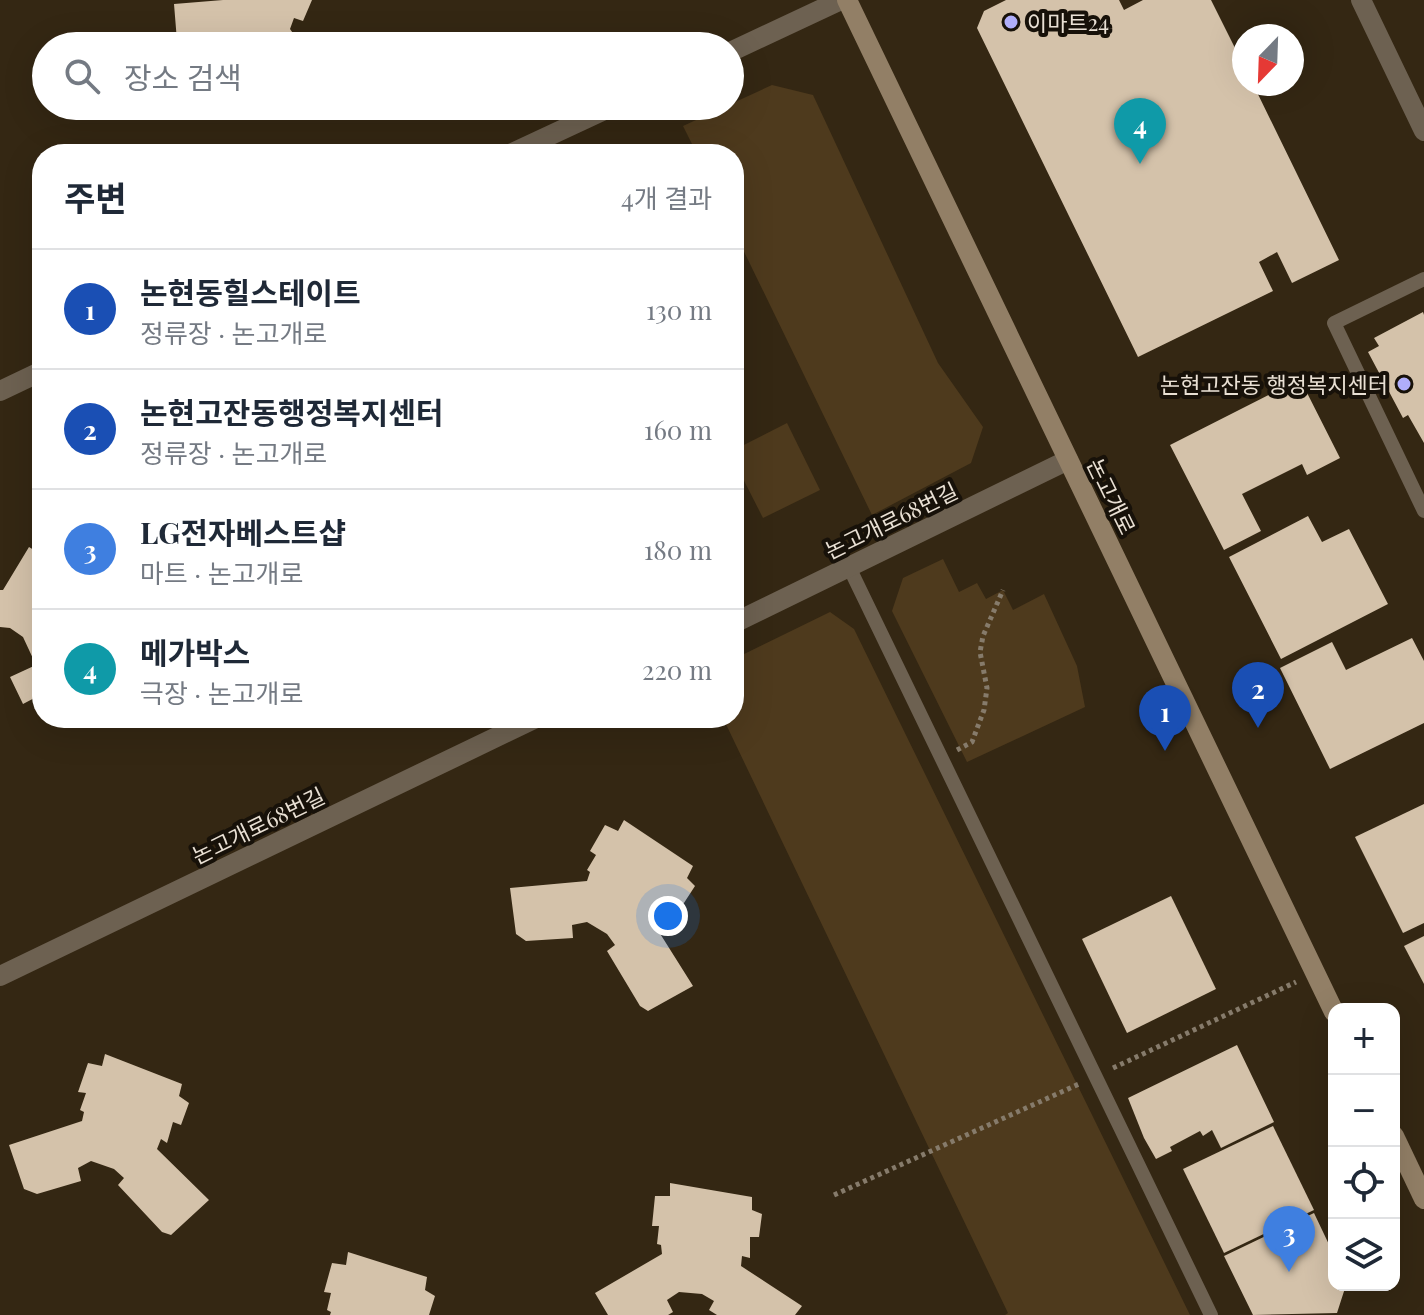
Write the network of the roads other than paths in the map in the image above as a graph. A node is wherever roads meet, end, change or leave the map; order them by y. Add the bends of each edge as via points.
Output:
1 (844, 0) edge
2 (1361, 0) edge
3 (744, 46) edge
4 (583, 120) edge
5 (1424, 131) edge
6 (531, 144) edge
7 (1424, 279) edge
8 (32, 376) edge
9 (0, 391) edge
10 (1068, 460) junction
11 (1424, 511) edge
12 (849, 567) junction
13 (744, 618) edge
14 (515, 728) edge
15 (0, 976) edge
16 (1330, 1003) edge
17 (1399, 1147) edge
18 (1424, 1199) edge
19 (1211, 1315) edge

1 - 3 street
1 - 10 main road, 논고개로
2 - 5 street
4 - 6 street
7 - 11 lane via 1334,323
8 - 9 street
10 - 12 street, 논고개로68번길
10 - 16 main road, 논고개로
12 - 13 street, 논고개로68번길
12 - 19 lane
14 - 15 street, 논고개로68번길
17 - 18 main road

